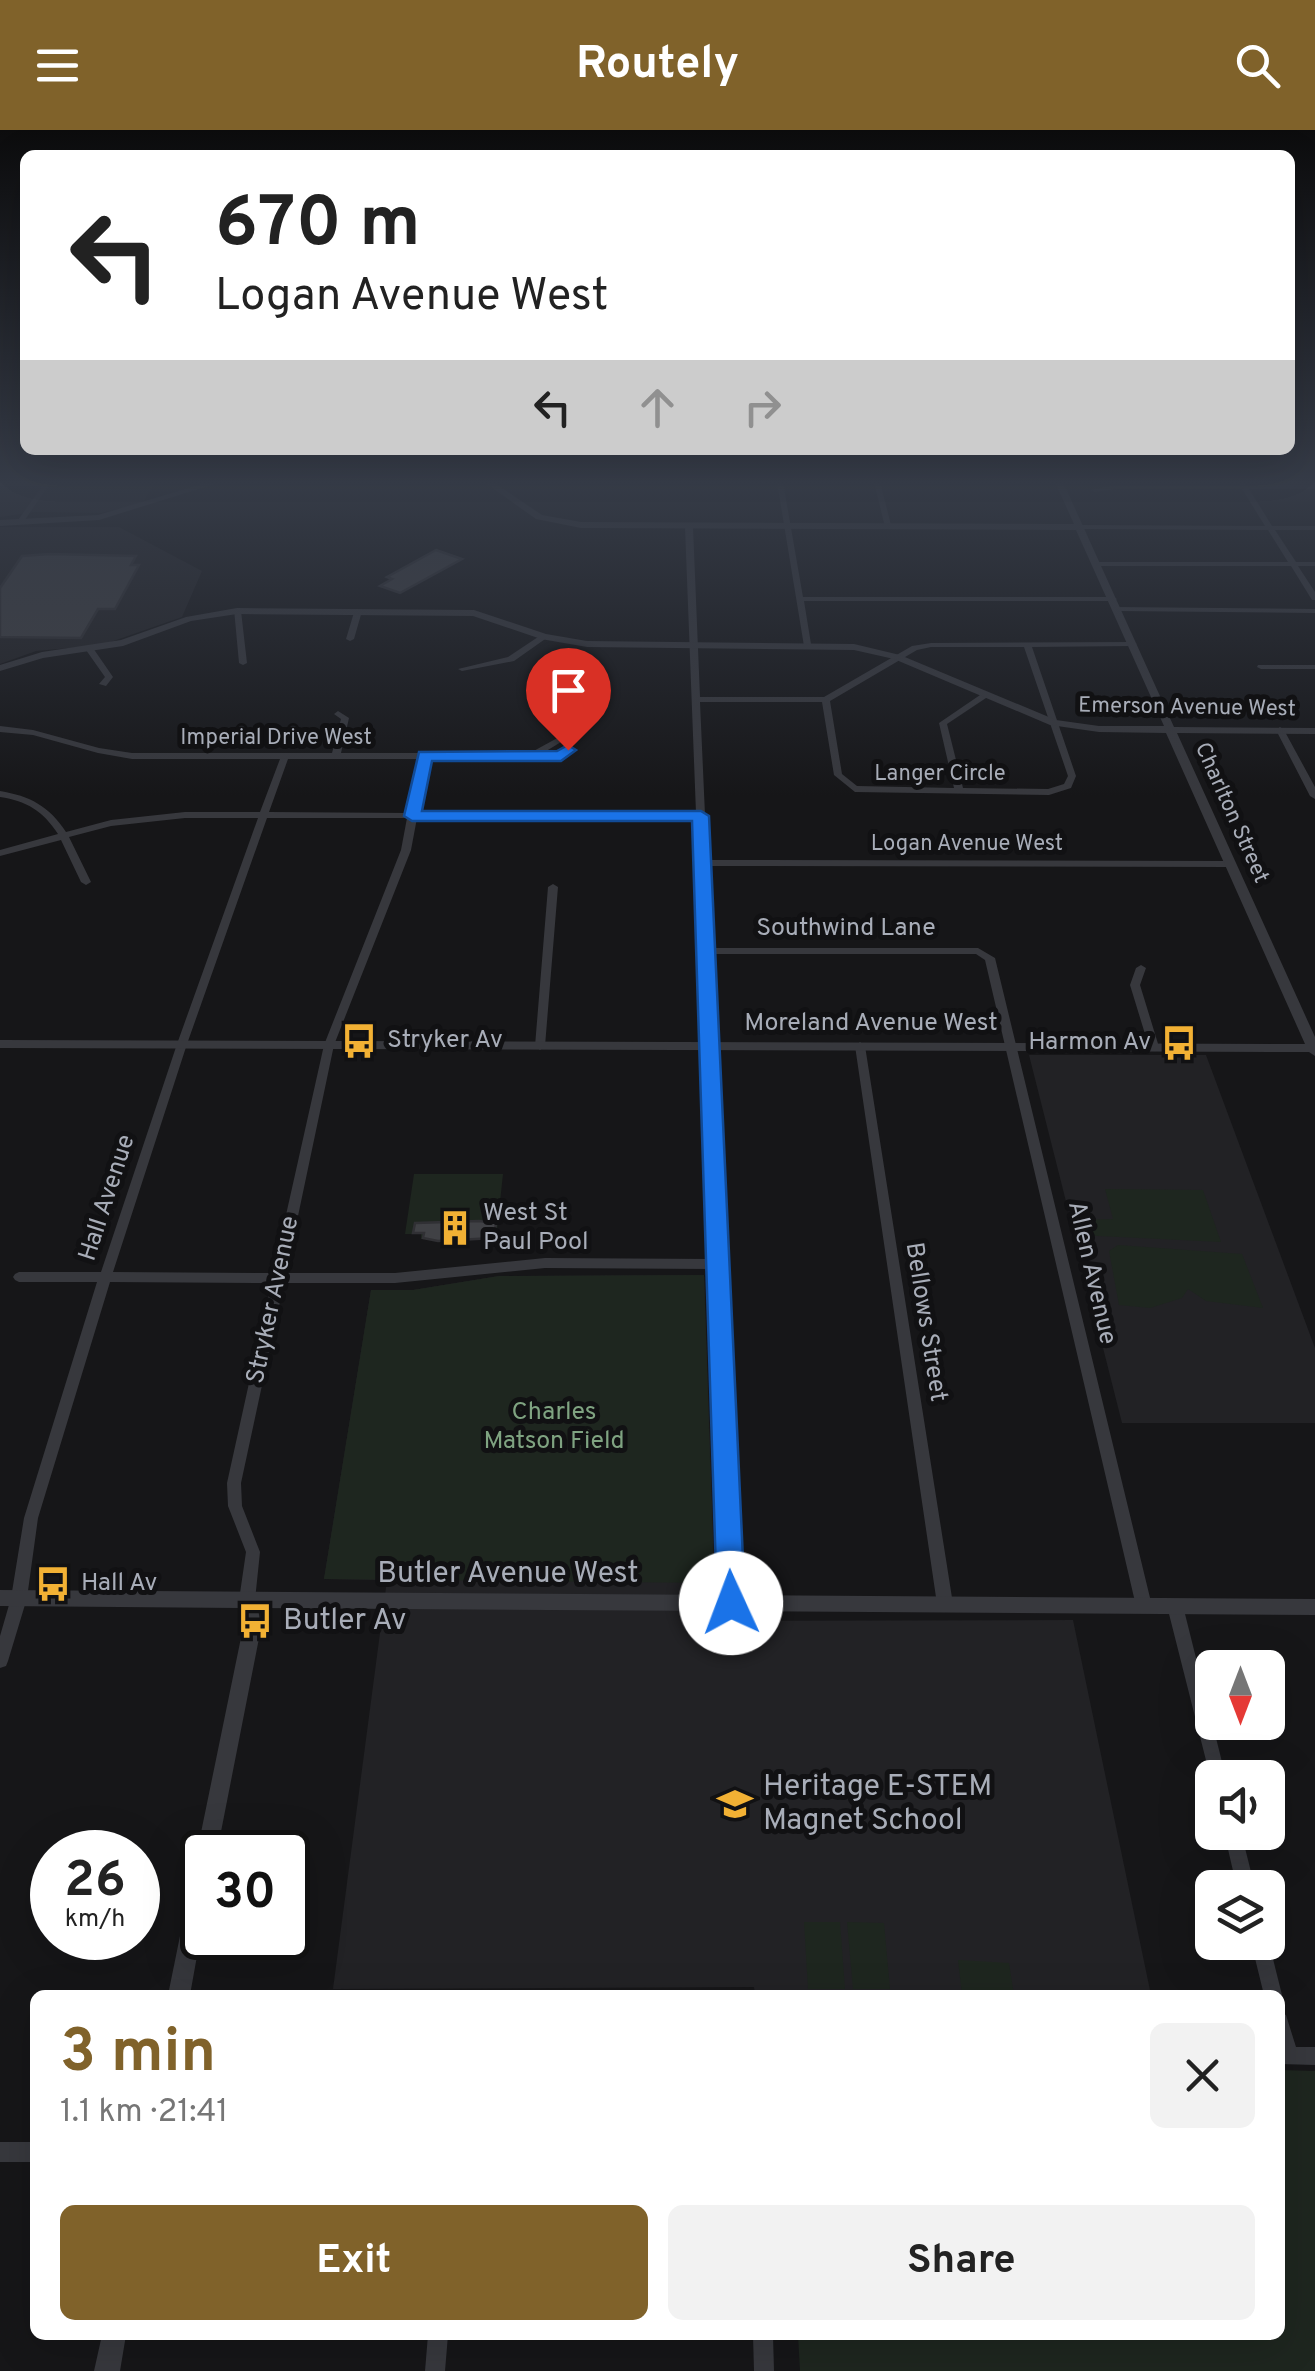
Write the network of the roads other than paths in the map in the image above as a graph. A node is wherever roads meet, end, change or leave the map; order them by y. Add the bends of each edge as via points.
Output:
1 (692, 587) edge
2 (798, 587) edge
3 (1107, 587) edge
4 (800, 599) junction
5 (1115, 604) junction
6 (237, 610) junction
7 (1315, 610) edge
8 (358, 611) junction
9 (544, 637) junction
10 (350, 639) dead end
11 (694, 644) junction
12 (807, 644) junction
13 (1027, 644) junction
14 (1133, 644) junction
15 (90, 650) junction
16 (897, 658) junction
17 (243, 663) dead end
18 (1261, 667) dead end
19 (1315, 667) edge
20 (0, 668) edge
21 (462, 669) dead end
22 (103, 684) dead end
23 (984, 696) junction
24 (696, 700) junction
25 (826, 700) junction
26 (338, 714) dead end
27 (1054, 723) junction
28 (0, 729) edge
29 (1172, 730) junction
30 (1280, 730) junction
31 (1315, 731) edge
32 (285, 756) junction
33 (336, 756) junction
34 (424, 756) junction
35 (532, 756) dead end
36 (959, 792) junction
37 (0, 794) edge
38 (1315, 796) edge
39 (266, 815) junction
40 (412, 816) junction
41 (701, 816) junction
42 (62, 836) junction
43 (0, 853) edge
44 (702, 864) junction
45 (1232, 864) junction
46 (86, 882) dead end
47 (553, 887) dead end
48 (705, 951) junction
49 (986, 953) joint
50 (1142, 968) dead end
51 (3, 1044) edge
52 (182, 1044) junction
53 (330, 1045) junction
54 (540, 1046) junction
55 (709, 1046) junction
56 (860, 1046) junction
57 (1011, 1047) junction
58 (1154, 1047) junction
59 (1315, 1049) edge
60 (716, 1264) junction
61 (19, 1277) dead end
62 (105, 1278) junction
63 (279, 1278) junction
64 (10, 1598) edge
65 (248, 1600) junction
66 (731, 1603) junction
67 (945, 1604) junction
68 (1144, 1606) junction
69 (1175, 1606) junction
70 (1315, 1607) edge
71 (0, 1661) edge
72 (1214, 1760) edge
73 (212, 1830) edge
74 (186, 1960) edge
75 (1265, 1960) edge
76 (180, 1990) edge
77 (1273, 1990) edge
78 (1285, 2056) edge
79 (1315, 2056) edge
80 (0, 2152) edge
81 (30, 2152) edge
82 (113, 2340) edge
83 (438, 2340) edge
84 (763, 2340) edge
85 (107, 2371) edge
86 (436, 2371) edge
87 (764, 2371) edge

1 - 11 street
2 - 4 street
3 - 5 street, Charlton Street
4 - 5 street
4 - 12 street
5 - 7 street
5 - 14 street, Charlton Street
6 - 8 street, Emerson Avenue West
6 - 15 street, Emerson Avenue West
6 - 17 street
8 - 9 street, Emerson Avenue West via 474,613
8 - 10 street
9 - 11 street, Emerson Avenue West
9 - 21 street via 511,659
11 - 12 street, Emerson Avenue West
11 - 24 street
12 - 16 street, Emerson Avenue West
13 - 14 street
13 - 16 street via 931,645
13 - 27 street, Langer Circle
14 - 29 street, Charlton Street
15 - 20 street, Emerson Avenue West
15 - 22 street via 109,677
16 - 23 street, Emerson Avenue West
16 - 25 street
18 - 19 street
23 - 27 street, Emerson Avenue West
23 - 36 street via 943,723
24 - 25 street
24 - 41 street
25 - 36 street, Langer Circle via 844,784 868,792
26 - 33 street via 345,718
27 - 29 street, Emerson Avenue West
27 - 36 street, Langer Circle via 1072,776 1068,786
28 - 32 street, Imperial Drive West via 132,756
29 - 30 street, Emerson Avenue West
29 - 45 street, Charlton Street
30 - 31 street, Emerson Avenue West
30 - 38 street
32 - 33 street, Imperial Drive West
32 - 39 street, Hall Avenue
33 - 34 street, Imperial Drive West
34 - 35 street, Imperial Drive West
34 - 40 street, Stryker Avenue
37 - 42 street via 46,808
39 - 40 street
39 - 42 street via 186,815
39 - 52 street, Hall Avenue
40 - 41 street
40 - 53 street, Stryker Avenue via 406,850
41 - 44 street
42 - 43 street
42 - 46 street
44 - 45 street, Logan Avenue West
44 - 48 street
45 - 59 street, Charlton Street
47 - 54 street
48 - 49 street, Southwind Lane
48 - 55 street
49 - 57 street, Allen Avenue
50 - 58 street via 1135,985
51 - 52 street, Moreland Avenue West
52 - 53 street, Moreland Avenue West
52 - 62 street, Hall Avenue
53 - 54 street, Moreland Avenue West
53 - 63 street, Stryker Avenue
54 - 55 street, Moreland Avenue West
55 - 56 street, Moreland Avenue West
55 - 60 street
56 - 57 street, Moreland Avenue West
56 - 67 street, Bellows Street
57 - 58 street, Moreland Avenue West
57 - 68 street, Allen Avenue
58 - 59 street, Moreland Avenue West
60 - 63 street via 545,1264 395,1278
60 - 66 street
61 - 62 street
62 - 63 street
62 - 64 street, Hall Avenue
63 - 65 street, Stryker Avenue via 234,1482 235,1506 254,1552
64 - 65 street, Butler Avenue West
64 - 71 street, Hall Avenue
65 - 66 street, Butler Avenue West
65 - 73 street, Stryker Avenue via 252,1628
66 - 67 street, Butler Avenue West
67 - 68 street, Butler Avenue West
68 - 69 street, Butler Avenue West
69 - 70 street, Butler Avenue West
69 - 72 street
74 - 76 street
75 - 77 street
78 - 79 street
80 - 81 street
82 - 85 street
83 - 86 street
84 - 87 street

